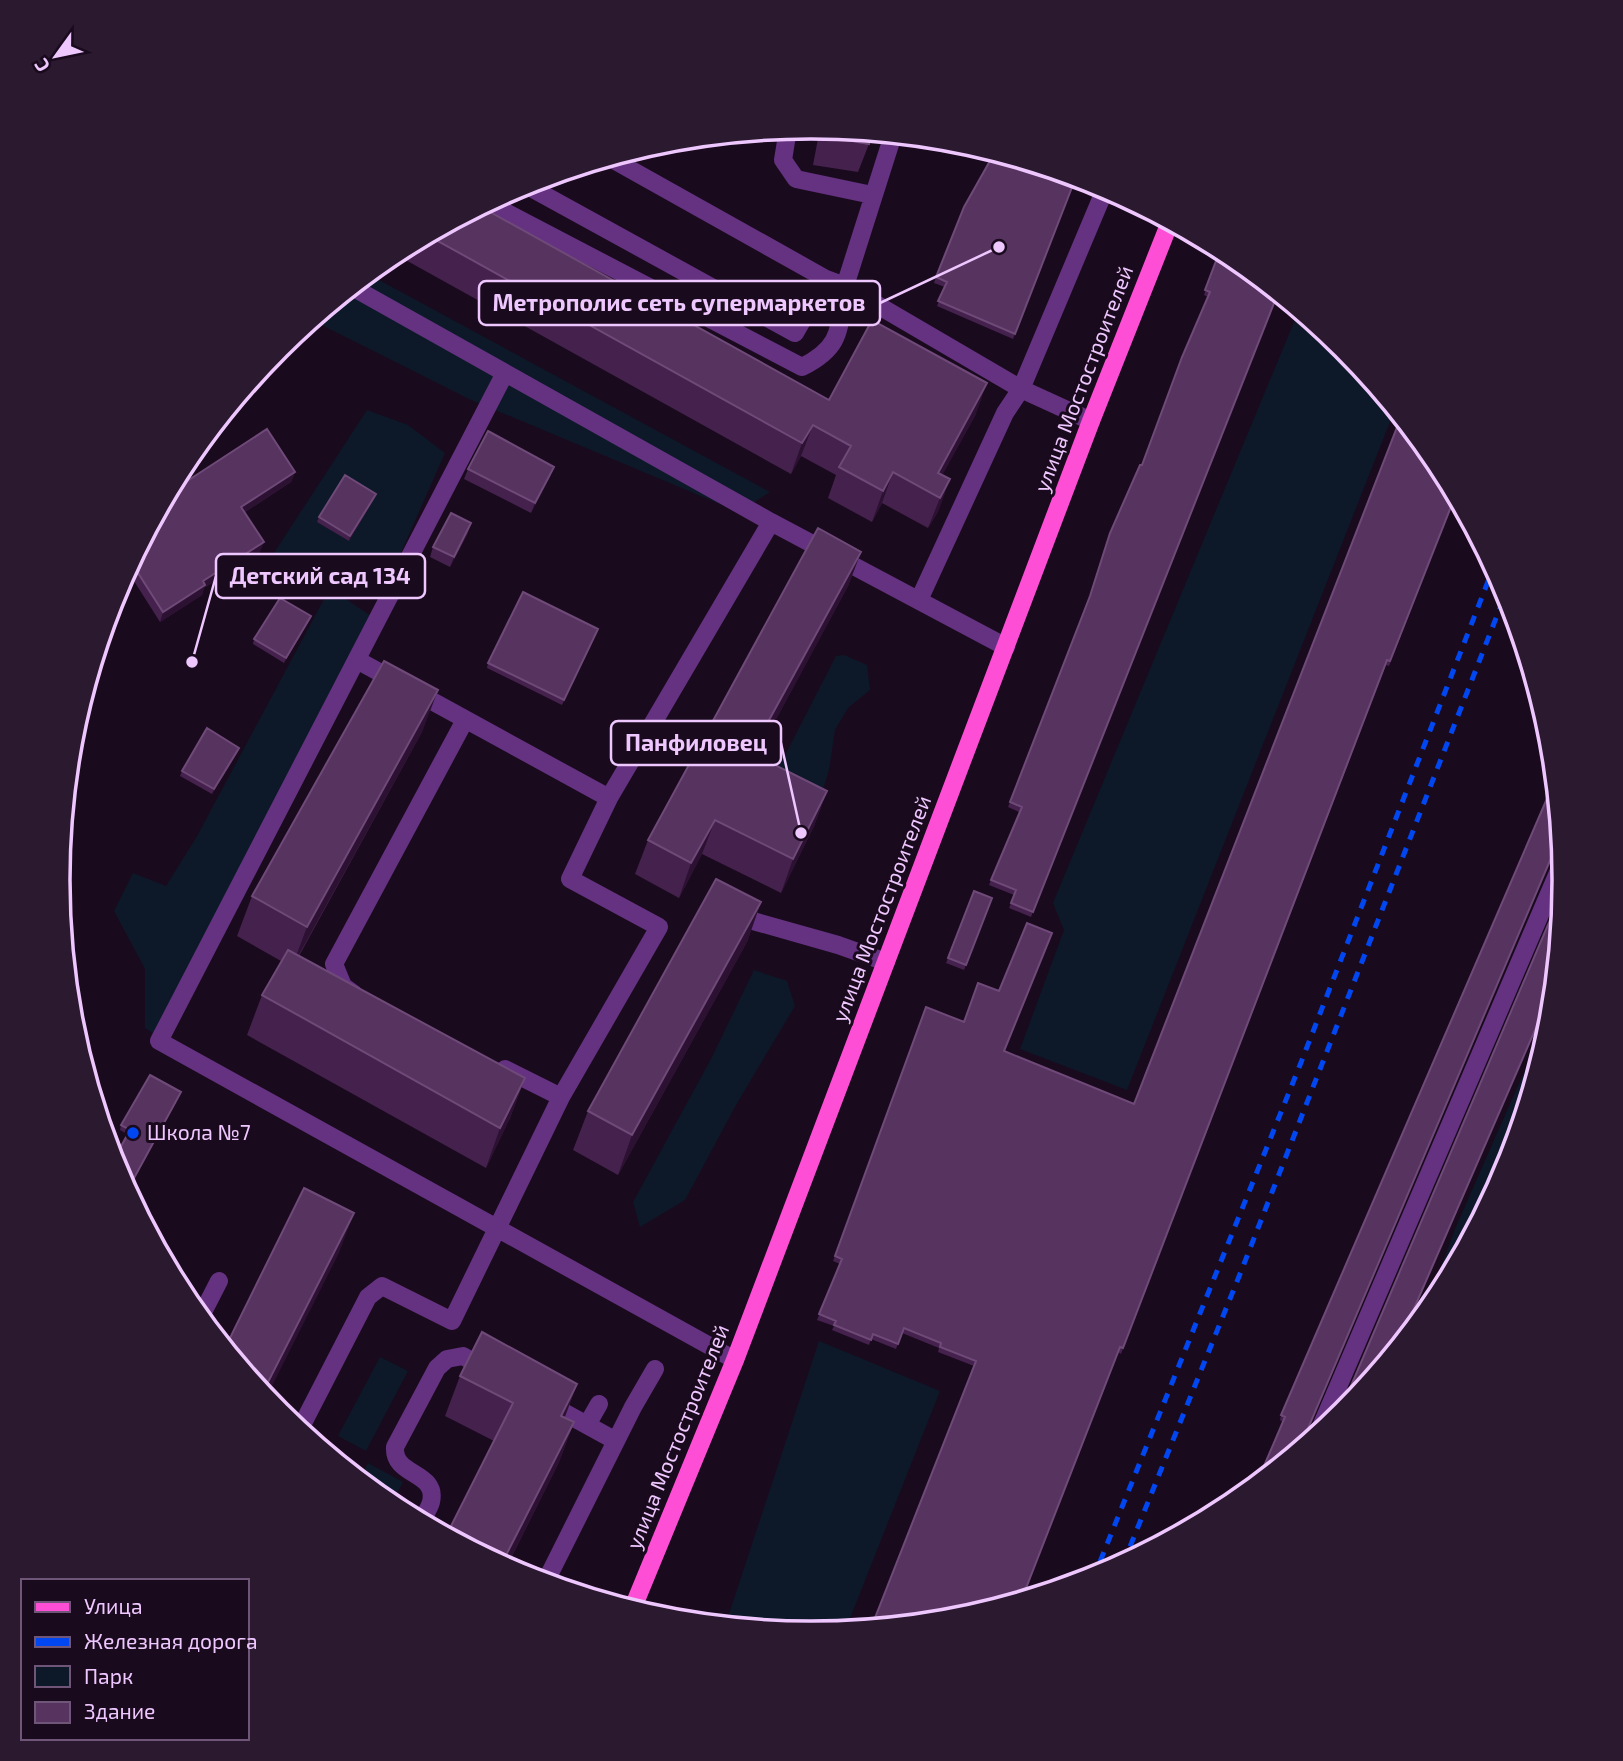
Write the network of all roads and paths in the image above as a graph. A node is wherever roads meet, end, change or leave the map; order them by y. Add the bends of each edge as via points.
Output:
1 (786, 140) edge
2 (890, 144) edge
3 (621, 164) edge
4 (537, 191) edge
5 (872, 195) junction
6 (1101, 198) edge
7 (498, 208) edge
8 (1167, 230) edge
9 (826, 279) junction
10 (845, 286) junction
11 (360, 292) edge
12 (505, 373) junction
13 (1021, 389) junction
14 (1091, 421) junction
15 (771, 522) junction
16 (919, 600) junction
17 (1006, 647) junction
18 (357, 660) junction
19 (466, 720) junction
20 (609, 798) junction
21 (1553, 885) edge
22 (715, 910) edge
23 (886, 962) junction
24 (367, 1001) edge
25 (488, 1061) edge
26 (561, 1097) junction
27 (496, 1228) junction
28 (219, 1281) dead end
29 (206, 1307) edge
30 (735, 1360) junction
31 (655, 1369) dead end
32 (506, 1380) edge
33 (529, 1393) edge
34 (599, 1404) dead end
35 (1327, 1414) edge
36 (304, 1421) edge
37 (587, 1425) junction
38 (616, 1441) junction
39 (425, 1513) edge
40 (549, 1574) edge
41 (636, 1601) edge

1 - 5 lane via 783,160 796,179
2 - 5 lane
3 - 9 lane
4 - 9 lane via 795,333
5 - 10 lane
6 - 13 lane
7 - 10 lane via 802,367 820,358 836,339
8 - 14 main road, улица Мостостроителей
9 - 10 lane
10 - 13 lane
11 - 12 lane
12 - 15 lane
12 - 18 lane
13 - 14 lane
13 - 16 lane via 1005,413
14 - 17 main road, улица Мостостроителей
15 - 16 lane
15 - 20 lane
16 - 17 lane
17 - 23 main road, улица Мостостроителей
18 - 19 lane
18 - 27 lane via 159,1041
19 - 20 lane
19 - 24 lane via 334,964 343,986
20 - 26 lane via 570,879 659,927
21 - 35 lane
22 - 23 lane
23 - 30 main road, улица Мостостроителей
25 - 26 lane
26 - 27 lane
27 - 30 lane
27 - 36 lane via 452,1321 382,1286 368,1297
28 - 29 lane
30 - 41 main road, улица Мостостроителей
31 - 38 lane
32 - 39 lane via 463,1356 447,1359 437,1368 394,1457 422,1477 430,1490
33 - 37 lane
34 - 37 lane
37 - 38 lane
38 - 40 lane

